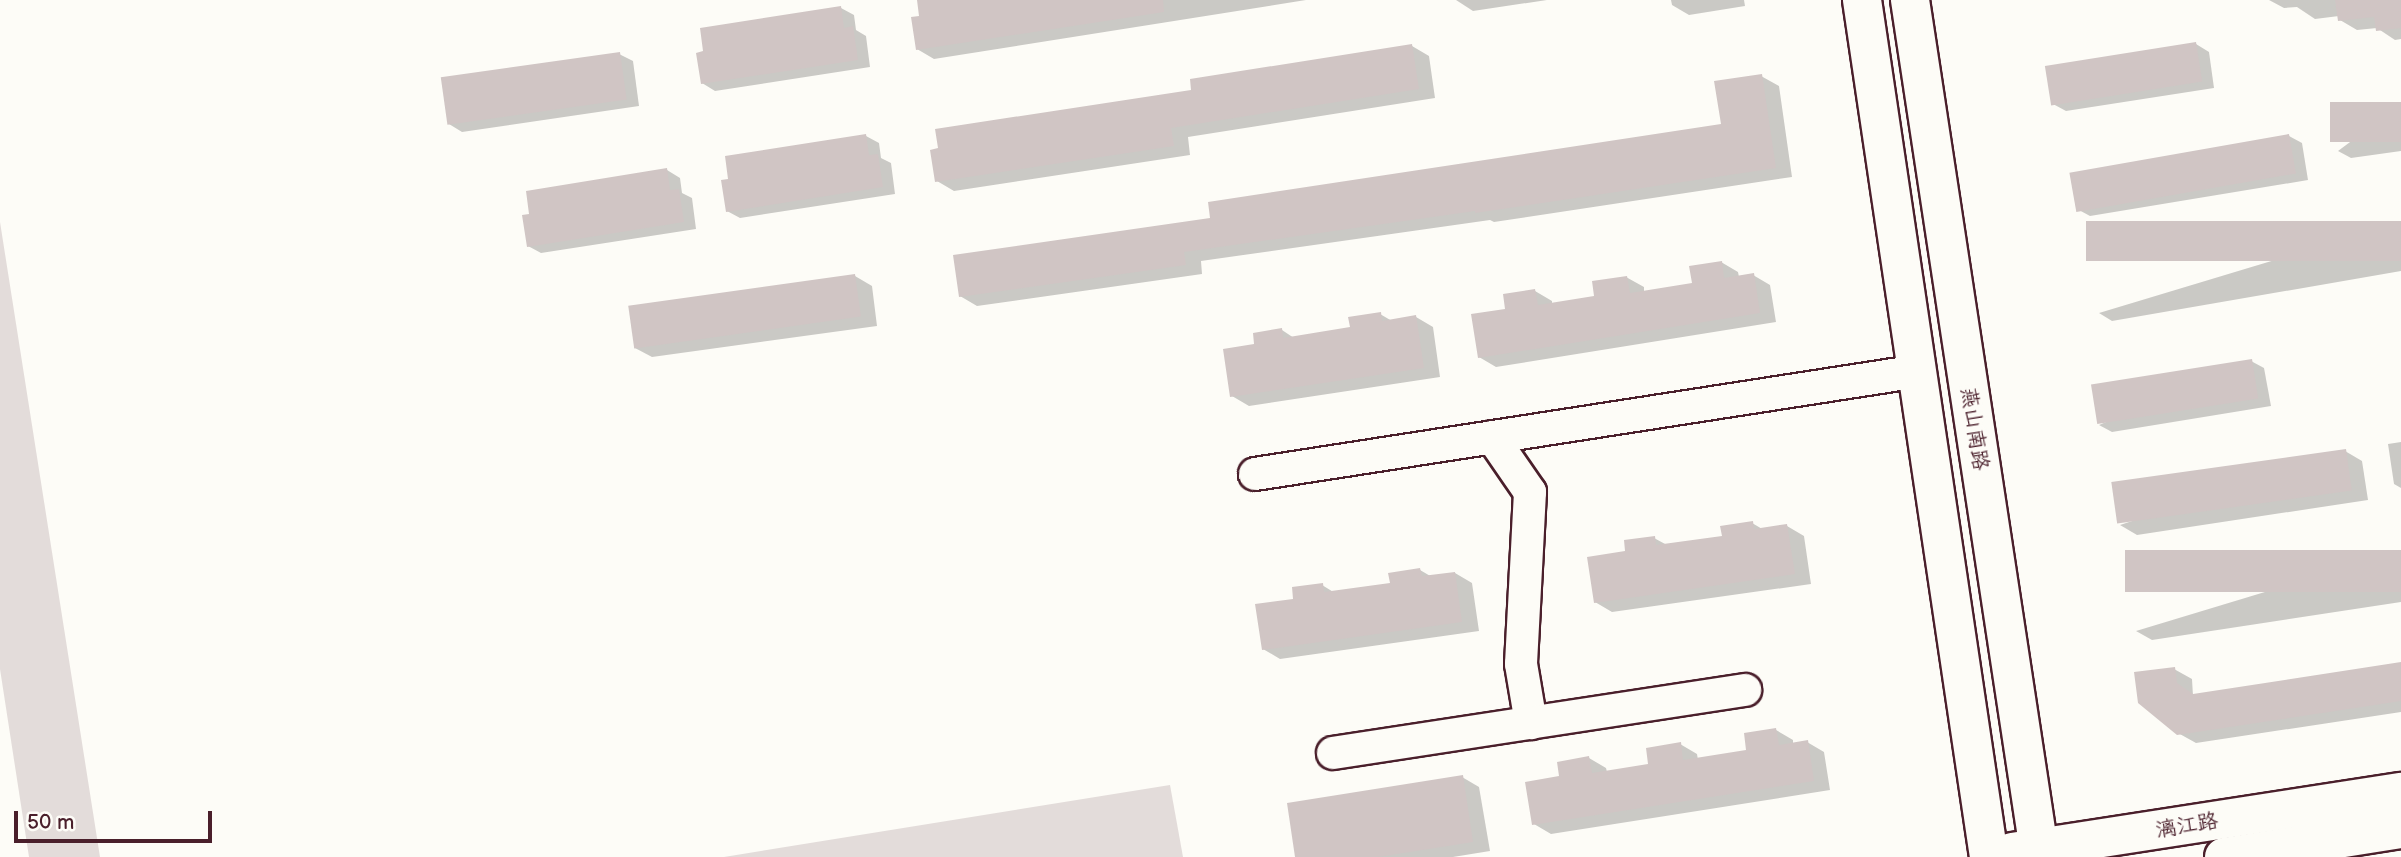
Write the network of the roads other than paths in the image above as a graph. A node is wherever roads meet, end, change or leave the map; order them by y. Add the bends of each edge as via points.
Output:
1 (1862, 0) edge
2 (1910, 0) edge
3 (1917, 42) junction
4 (1870, 50) junction
5 (1964, 364) junction
6 (1919, 371) junction
7 (1492, 437) junction
8 (1255, 474) dead end
9 (1745, 690) dead end
10 (1531, 723) junction
11 (1333, 754) dead end
12 (2401, 792) edge
13 (2401, 829) edge
14 (2039, 853) edge
15 (1983, 856) edge
16 (2224, 857) edge

1 - 4 main road
2 - 3 main road, 燕山南路
3 - 4 main road
3 - 5 main road, 燕山南路
4 - 6 main road
5 - 6 main road
5 - 14 main road, 燕山南路
6 - 7 street
6 - 15 main road
7 - 8 street
7 - 10 street via 1530,492 1521,664
9 - 10 street
10 - 11 street
12 - 14 main road, 漓江路
13 - 16 main road, 漓江路
14 - 15 main road, 漓江路

